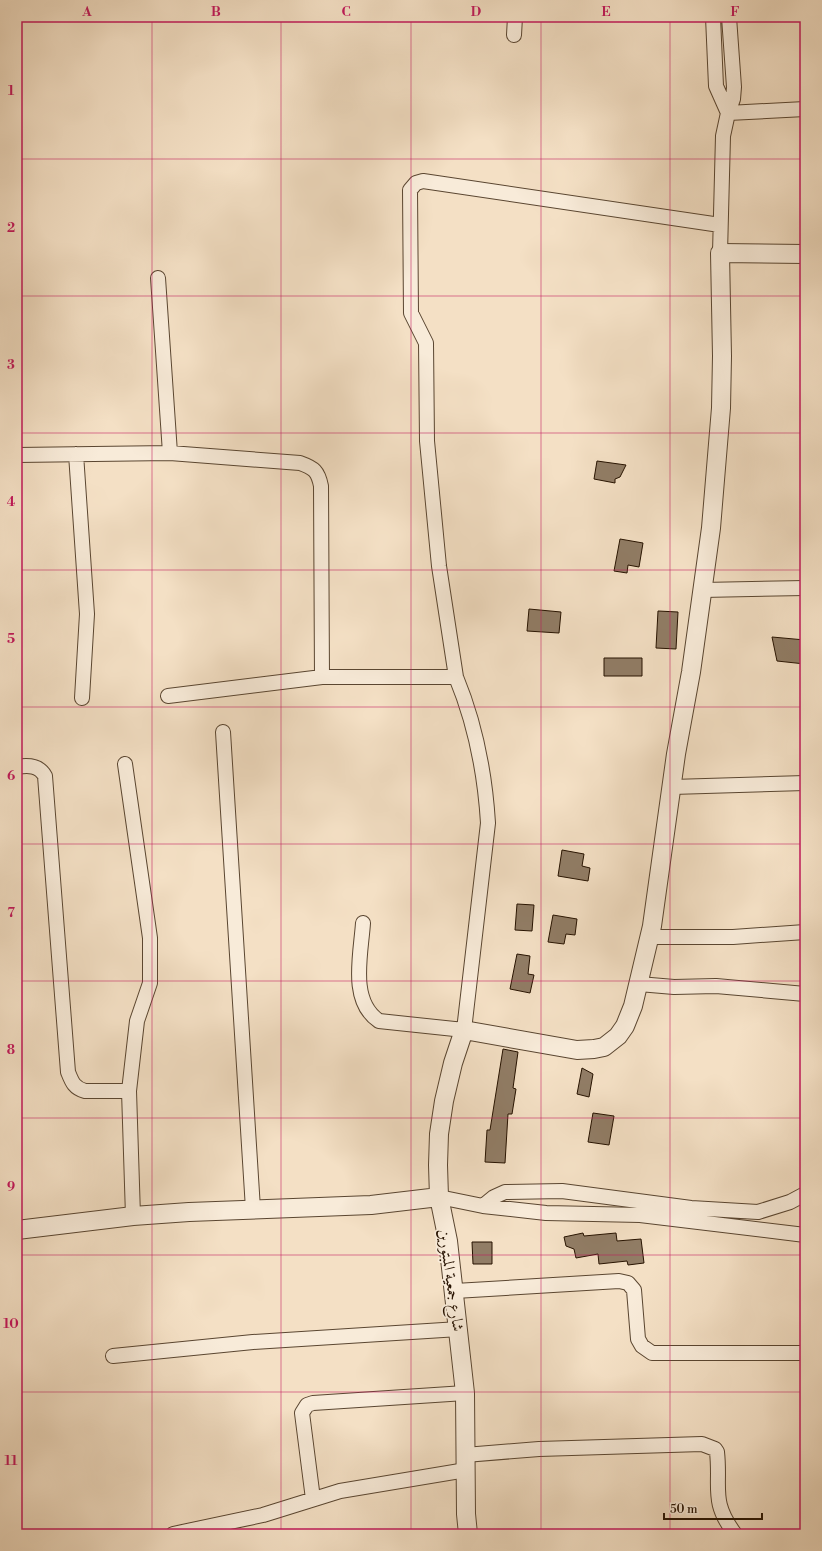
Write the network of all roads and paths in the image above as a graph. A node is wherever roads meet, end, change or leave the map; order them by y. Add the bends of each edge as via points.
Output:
1 (515, 17) edge
2 (713, 17) edge
3 (729, 17) edge
4 (514, 35) dead end
5 (805, 109) edge
6 (728, 113) junction
7 (720, 225) junction
8 (720, 253) junction
9 (805, 254) edge
10 (158, 278) dead end
11 (170, 453) junction
12 (76, 454) junction
13 (17, 455) edge
14 (805, 588) edge
15 (702, 590) junction
16 (322, 677) junction
17 (456, 678) junction
18 (168, 696) dead end
19 (82, 698) dead end
20 (223, 732) dead end
21 (125, 764) dead end
22 (17, 767) edge
23 (805, 783) edge
24 (672, 787) junction
25 (363, 923) dead end
26 (805, 932) edge
27 (649, 937) junction
28 (639, 984) junction
29 (805, 994) edge
30 (464, 1030) junction
31 (129, 1091) junction
32 (805, 1194) edge
33 (439, 1197) junction
34 (484, 1206) junction
35 (253, 1209) junction
36 (133, 1216) junction
37 (17, 1230) edge
38 (805, 1235) edge
39 (455, 1291) junction
40 (459, 1329) junction
41 (805, 1353) edge
42 (113, 1356) dead end
43 (465, 1393) junction
44 (465, 1463) junction
45 (313, 1499) junction
46 (173, 1534) edge
47 (468, 1534) edge
48 (734, 1534) edge

1 - 4 street
2 - 6 street via 716,86
3 - 6 street via 734,87
5 - 6 street
6 - 7 street via 723,136
7 - 8 street
7 - 17 street via 423,180 410,190 411,313 426,343 427,441 439,566
8 - 9 street
8 - 15 street via 721,408 711,528
10 - 11 street
11 - 12 street
11 - 16 street via 300,463 313,468 321,486
12 - 13 street
12 - 19 street via 87,614
14 - 15 street
15 - 24 street
16 - 17 street
16 - 18 street
17 - 30 street via 466,703 476,746 486,795 488,823
20 - 35 street
21 - 31 street via 150,938 150,983 137,1021
22 - 31 street via 37,767 45,776 68,1072 72,1084 85,1091
23 - 24 street
24 - 27 street
25 - 30 street via 359,987 365,1007 372,1016 379,1021
26 - 27 street via 733,937
27 - 28 street
28 - 29 street via 674,987 716,986
28 - 30 street via 625,1026 618,1036 604,1047 577,1050
30 - 33 street, شارع جمعية المبتورين via 441,1118
31 - 36 street
32 - 34 street via 790,1202 758,1212 691,1208 562,1191 505,1192
33 - 34 street
33 - 35 street via 371,1204
33 - 39 street, شارع جمعية المبتورين
34 - 38 street via 546,1213 640,1215
35 - 36 street
36 - 37 street
39 - 40 street, شارع جمعية المبتورين
39 - 41 street via 619,1281 628,1283 634,1290 638,1339 642,1346 652,1353
40 - 42 street via 260,1342
40 - 43 street, شارع جمعية المبتورين
43 - 44 street, شارع جمعية المبتورين
43 - 45 street via 314,1402 307,1405 302,1413
44 - 45 street
44 - 47 street, شارع جمعية المبتورين
44 - 48 street via 539,1449 702,1444 710,1446 717,1452 720,1512
45 - 46 street via 263,1514

